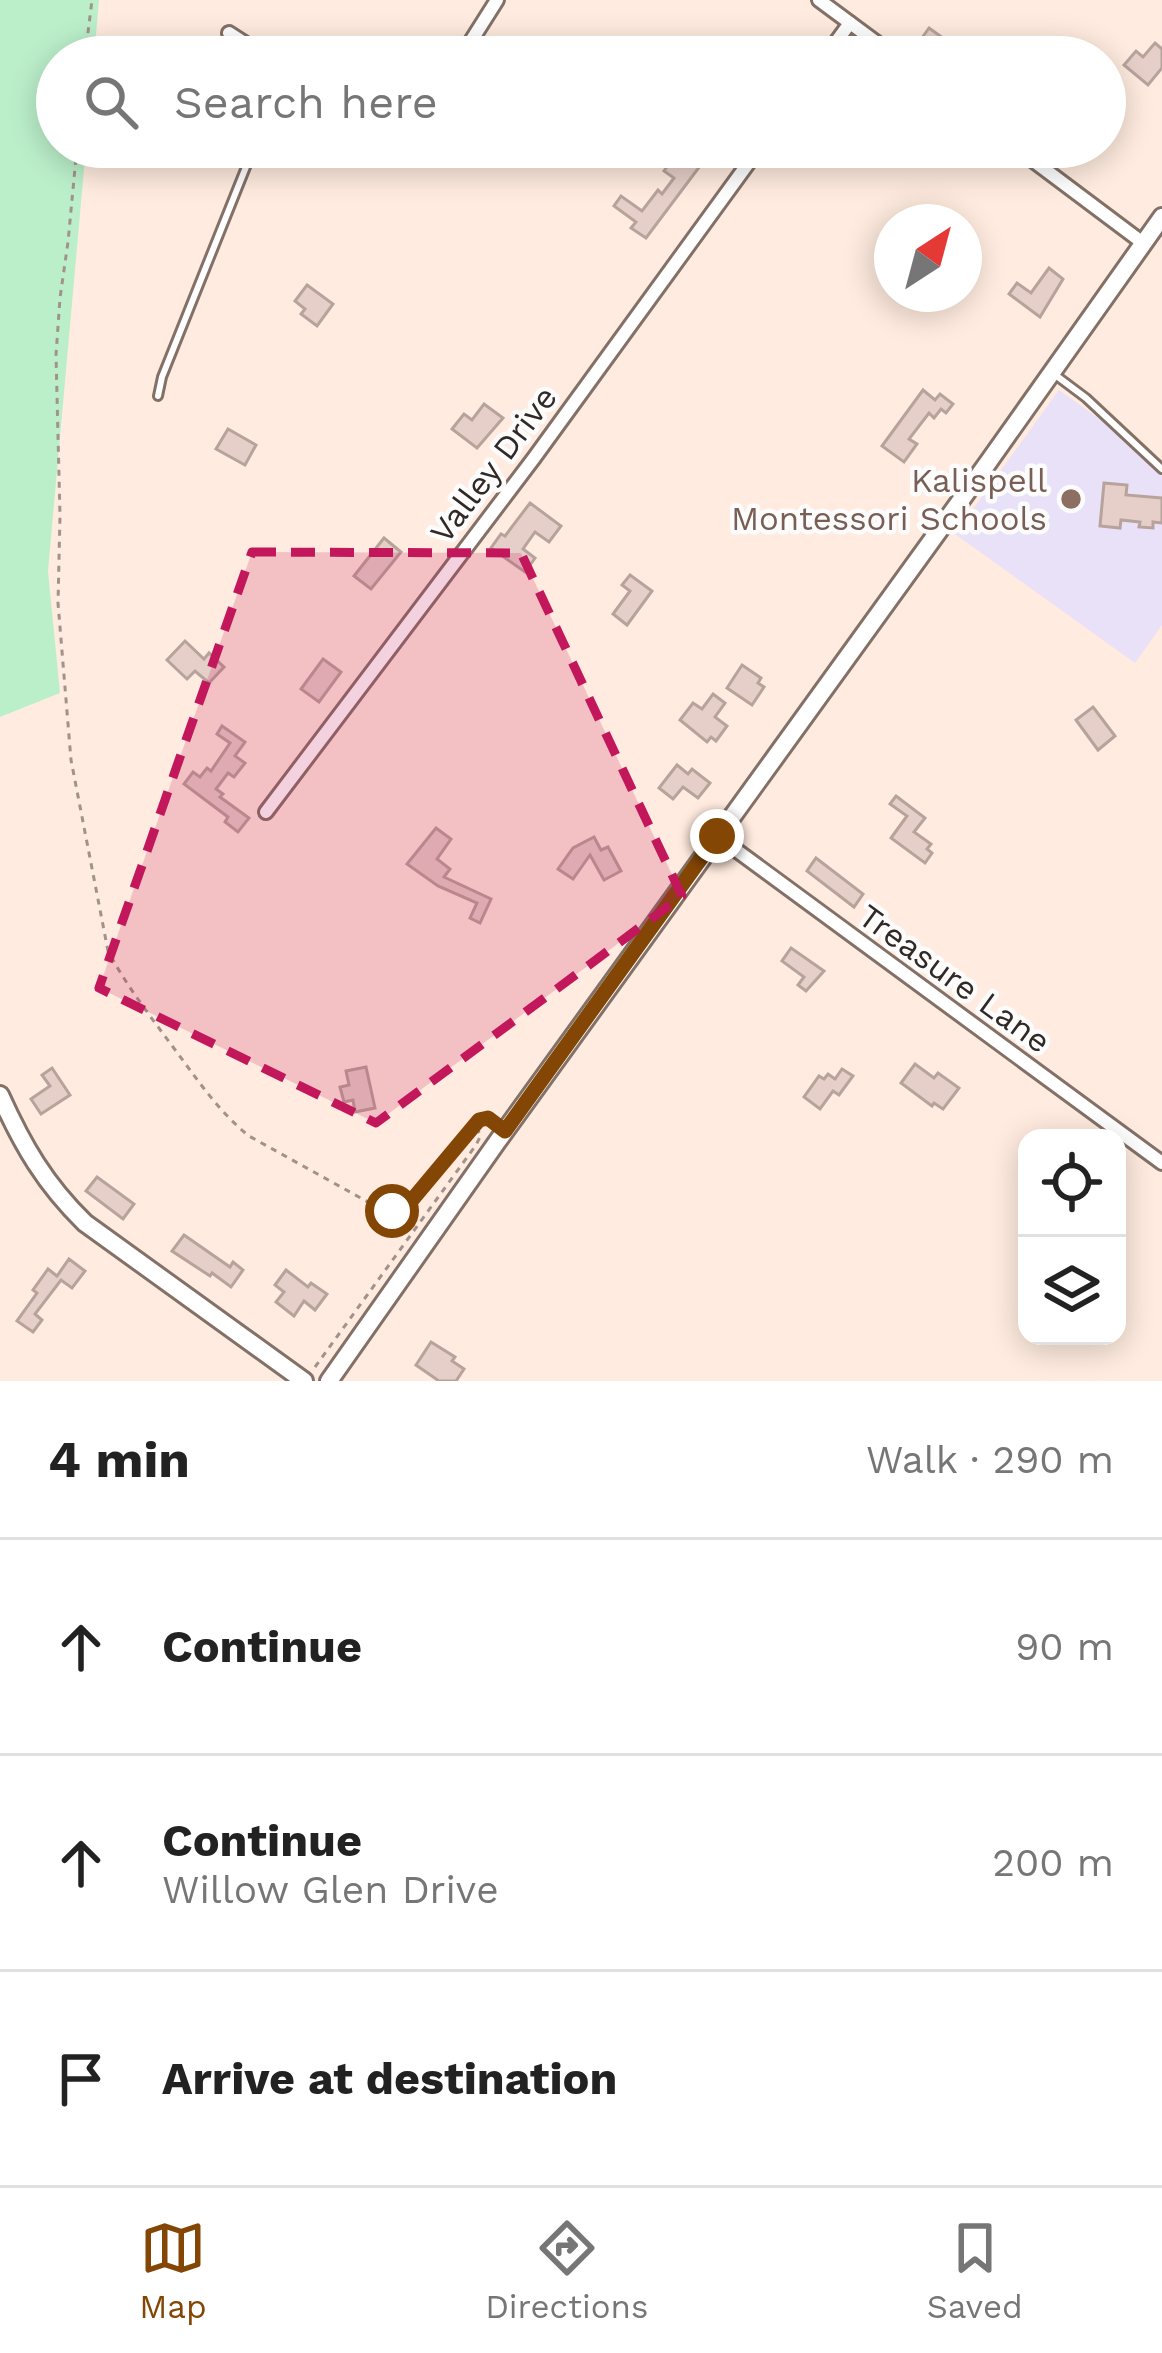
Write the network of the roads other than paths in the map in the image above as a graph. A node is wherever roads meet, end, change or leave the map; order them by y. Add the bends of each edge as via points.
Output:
1 (496, 0) edge
2 (819, 0) edge
3 (850, 23) junction
4 (229, 33) dead end
5 (234, 36) edge
6 (473, 36) edge
7 (840, 36) edge
8 (868, 36) edge
9 (246, 168) edge
10 (745, 168) edge
11 (1043, 168) edge
12 (1162, 217) edge
13 (1143, 243) junction
14 (1051, 372) junction
15 (158, 395) dead end
16 (1162, 469) edge
17 (266, 812) dead end
18 (717, 836) junction
19 (0, 1095) edge
20 (1162, 1163) edge
21 (308, 1376) edge
22 (328, 1381) edge

1 - 6 street
2 - 3 street
3 - 7 street
3 - 8 street
4 - 5 street
9 - 15 lane
10 - 17 street, Valley Drive
11 - 13 street
12 - 13 main road
13 - 14 main road
14 - 16 lane
14 - 18 main road
18 - 20 street, Treasure Lane
18 - 22 main road
19 - 21 main road via 33,1161 85,1223

